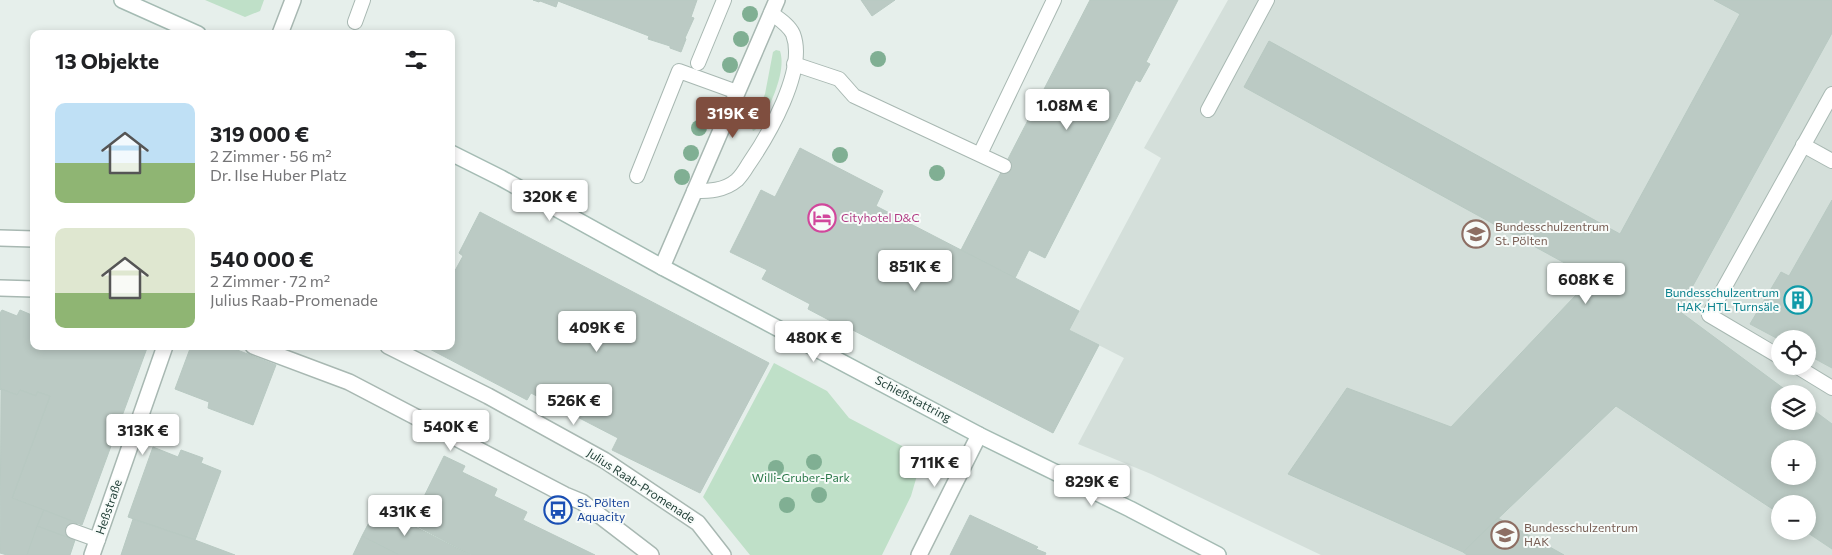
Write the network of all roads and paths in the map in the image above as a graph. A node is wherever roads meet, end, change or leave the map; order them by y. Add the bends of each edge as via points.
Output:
1 (122, 0) edge
2 (293, 0) edge
3 (364, 0) edge
4 (724, 0) edge
5 (1054, 0) edge
6 (1267, 0) edge
7 (774, 7) edge
8 (355, 22) dead end
9 (189, 30) edge
10 (282, 30) edge
11 (698, 63) dead end
12 (794, 64) junction
13 (737, 92) junction
14 (1832, 94) edge
15 (1208, 110) dead end
16 (1803, 145) junction
17 (980, 154) junction
18 (455, 155) edge
19 (1832, 161) edge
20 (1004, 166) dead end
21 (637, 176) dead end
22 (694, 192) junction
23 (0, 238) edge
24 (30, 239) edge
25 (662, 267) junction
26 (0, 288) edge
27 (30, 289) edge
28 (164, 350) edge
29 (264, 350) edge
30 (396, 350) edge
31 (1771, 352) edge
32 (1811, 375) edge
33 (1832, 388) edge
34 (979, 434) junction
35 (73, 531) dead end
36 (98, 540) junction
37 (92, 555) edge
38 (651, 555) edge
39 (723, 555) edge
40 (919, 555) edge
41 (1218, 555) edge

1 - 9 street
2 - 10 street
3 - 8 lane
4 - 11 lane
5 - 17 lane
6 - 15 lane
7 - 12 lane via 792,33 796,48
7 - 13 street
12 - 17 lane via 839,79 854,96
12 - 22 lane via 787,93 775,120 738,180 719,190
13 - 21 lane via 679,71
13 - 22 street
14 - 16 lane
16 - 19 lane
16 - 31 lane via 1708,315
17 - 20 lane
18 - 25 street, Schießstattring
22 - 25 street
23 - 24 street
25 - 34 street, Schießstattring
26 - 27 street
28 - 36 street, Heßstraße
29 - 38 street via 349,382 582,502
30 - 39 street, Julius Raab-Promenade via 604,460 698,523
32 - 33 lane
34 - 40 street
34 - 41 street, Schießstattring
35 - 36 lane
36 - 37 street, Heßstraße

